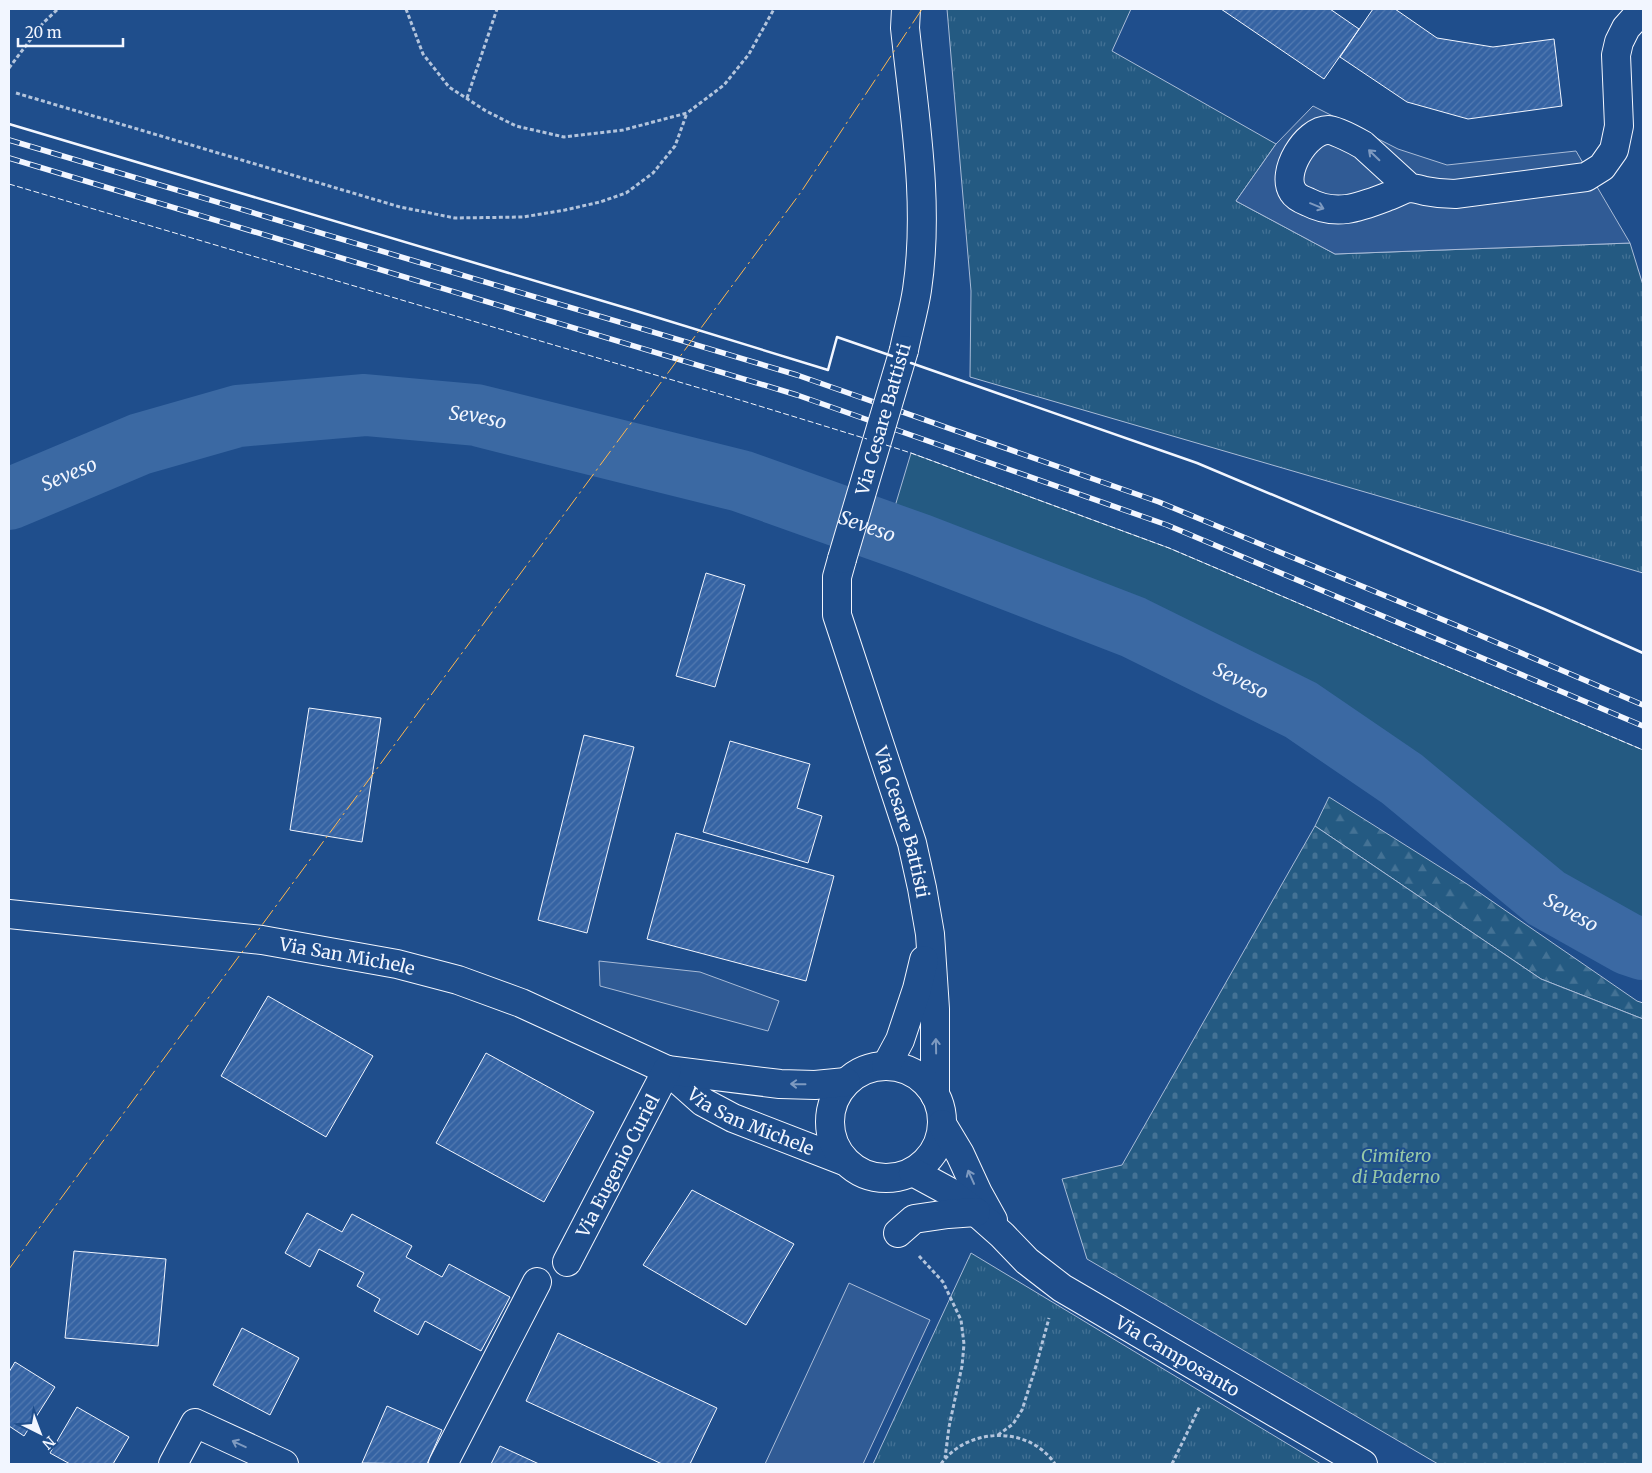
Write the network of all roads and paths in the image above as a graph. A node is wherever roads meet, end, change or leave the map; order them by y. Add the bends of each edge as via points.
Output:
1 (58, 9) edge
2 (406, 9) edge
3 (497, 9) edge
4 (774, 9) edge
5 (906, 9) edge
6 (1643, 9) edge
7 (9, 68) edge
8 (16, 93) dead end
9 (467, 98) junction
10 (687, 114) junction
11 (1410, 188) dead end
12 (9, 914) edge
13 (930, 934) junction
14 (886, 1066) junction
15 (667, 1070) junction
16 (846, 1082) junction
17 (935, 1095) junction
18 (942, 1124) junction
19 (844, 1161) junction
20 (913, 1172) junction
21 (976, 1212) junction
22 (898, 1233) joint
23 (1002, 1235) junction
24 (567, 1262) dead end
25 (537, 1282) dead end
26 (1062, 1288) junction
27 (1214, 1377) junction
28 (998, 1435) junction
29 (945, 1458) junction
30 (173, 1464) edge
31 (284, 1464) edge
32 (443, 1464) edge
33 (941, 1464) edge
34 (1055, 1464) edge
35 (1172, 1464) edge
36 (1363, 1464) edge

1 - 7 path via 43,23
2 - 9 path via 423,54 449,87
3 - 9 path
4 - 10 path via 749,54 724,86
5 - 13 street, Via Cesare Battisti, bridge via 905,28 922,198 917,290 904,350 837,577 837,614 912,844
6 - 11 street via 1626,28 1619,42 1616,56 1619,126 1614,150 1602,166 1586,177 1468,193 1442,194
8 - 10 path via 400,208 455,218 523,217 600,202 626,193 653,173 675,146
9 - 10 path via 516,126 564,137 623,130
12 - 15 street, Via San Michele via 262,940 397,964 458,980 521,1003
13 - 14 street, Via Cesare Battisti via 917,989 900,1040
17 -> 13 street, Via Cesare Battisti via 936,1019
14 - 16 street via 859,1072
14 - 17 street via 917,1075
16 -> 15 street, Via San Michele via 780,1084
15 - 19 street, Via San Michele via 703,1102 733,1118
15 - 24 street, Via Eugenio Curiel
16 - 19 street via 838,1091 829,1118 834,1146
17 - 18 street
18 - 20 street via 936,1147
23 -> 18 street, Via Camposanto
19 - 20 street via 856,1171 872,1177 886,1179
20 - 21 street, Via Camposanto via 948,1191
21 - 22 street via 914,1219
21 - 23 street, Via Camposanto
22 - 29 path via 942,1282 961,1320 962,1366
23 - 26 street, Via Camposanto via 1027,1261
25 - 32 street
26 - 27 street, Via Camposanto
26 - 28 path via 1051,1312 1022,1410 1013,1424
27 - 35 path
27 - 36 street, Via Camposanto
28 - 29 path via 978,1437
28 - 34 path via 1019,1438 1038,1447
29 - 33 path
31 -> 30 street via 195,1423

